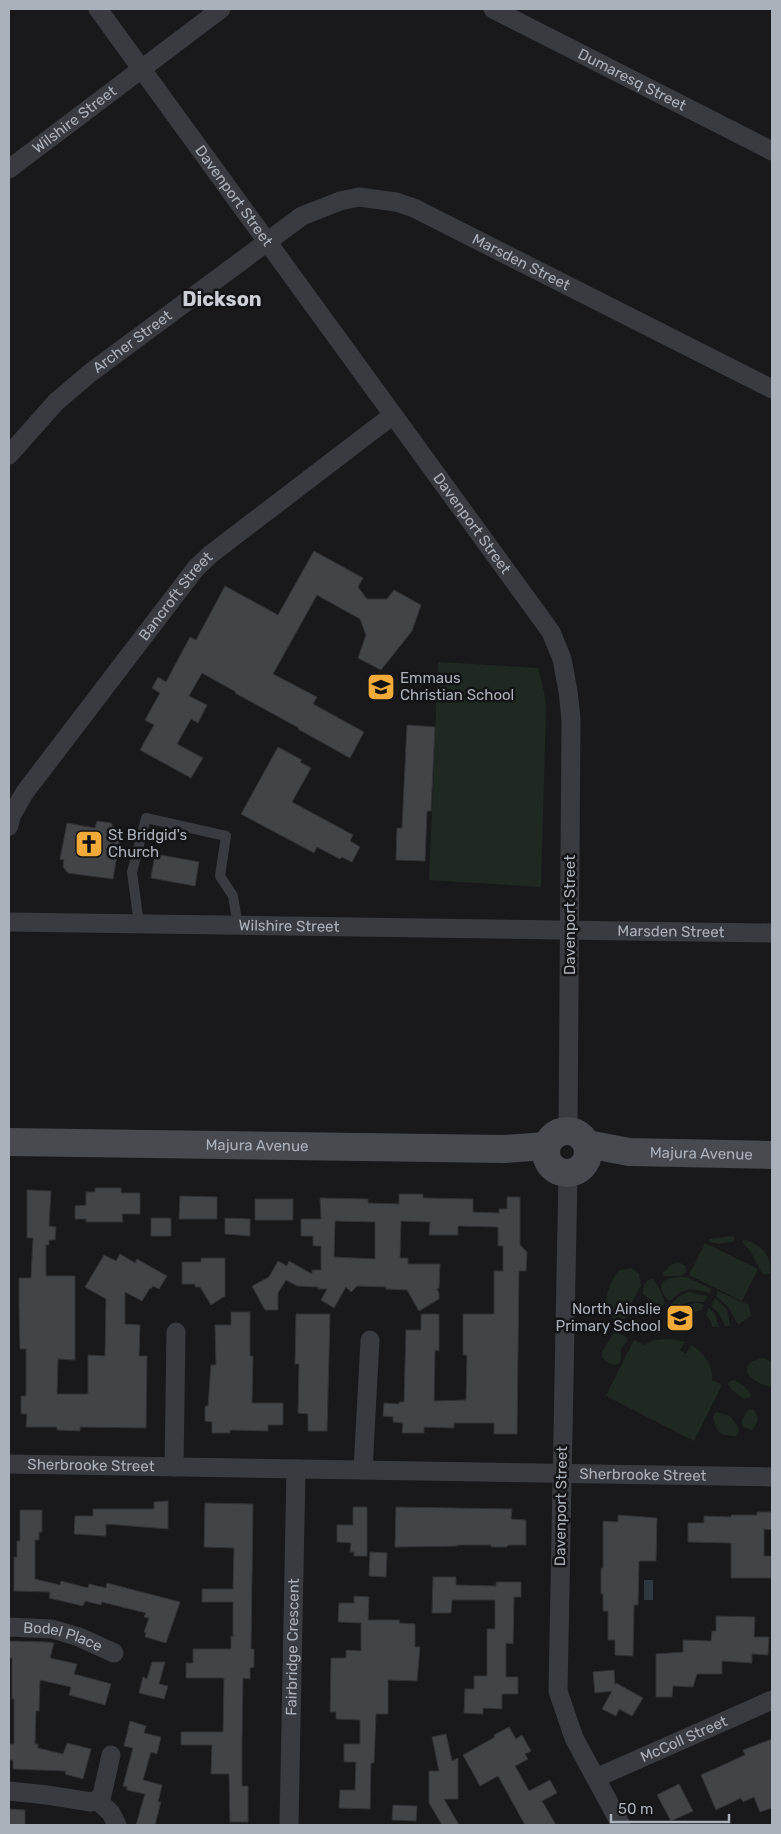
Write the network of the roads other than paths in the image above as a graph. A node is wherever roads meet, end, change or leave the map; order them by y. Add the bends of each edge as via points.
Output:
1 (98, 9) edge
2 (222, 9) edge
3 (494, 9) edge
4 (142, 69) junction
5 (772, 151) edge
6 (9, 169) edge
7 (267, 241) junction
8 (772, 389) edge
9 (393, 415) junction
10 (9, 455) edge
11 (9, 826) edge
12 (9, 922) edge
13 (139, 924) junction
14 (238, 926) junction
15 (569, 931) junction
16 (772, 933) edge
17 (9, 1142) edge
18 (568, 1153) junction
19 (772, 1155) edge
20 (176, 1332) dead end
21 (370, 1340) dead end
22 (9, 1464) edge
23 (174, 1467) junction
24 (296, 1469) junction
25 (363, 1470) junction
26 (561, 1474) junction
27 (772, 1477) edge
28 (9, 1627) edge
29 (114, 1653) dead end
30 (772, 1700) edge
31 (111, 1755) dead end
32 (596, 1778) junction
33 (9, 1791) edge
34 (97, 1800) junction
35 (117, 1825) edge
36 (289, 1825) edge
37 (622, 1825) edge

1 - 4 street, Davenport Street
2 - 4 street
3 - 5 street, Dumaresq Street
4 - 6 street, Wilshire Street
4 - 7 street, Davenport Street
7 - 8 street, Marsden Street via 302,216 340,201 360,197 396,202 414,208
7 - 9 street, Davenport Street
7 - 10 street, Archer Street via 90,373 56,402
9 - 11 street, Bancroft Street via 196,568 25,792
9 - 15 street, Davenport Street via 551,632 562,659 570,719
12 - 13 street, Wilshire Street
13 - 14 street, Wilshire Street
13 - 14 lane via 132,872 146,818 226,836 220,876 233,896
14 - 15 street, Wilshire Street
15 - 16 street, Marsden Street
15 - 18 street, Davenport Street
17 - 18 main road, Majura Avenue
18 - 19 main road, Majura Avenue
18 - 26 street, Davenport Street
20 - 23 street, Sherbrooke Street
21 - 25 street
22 - 23 street, Sherbrooke Street
23 - 24 street, Sherbrooke Street
24 - 25 street, Sherbrooke Street
24 - 36 street, Fairbridge Crescent
25 - 26 street, Sherbrooke Street
26 - 27 street, Sherbrooke Street
26 - 32 street, Davenport Street via 558,1691 574,1738
28 - 29 street, Bodel Place via 52,1629
30 - 32 street, McColl Street
31 - 34 street via 102,1794
32 - 37 street, Davenport Street
33 - 34 street via 91,1802
34 - 35 street

